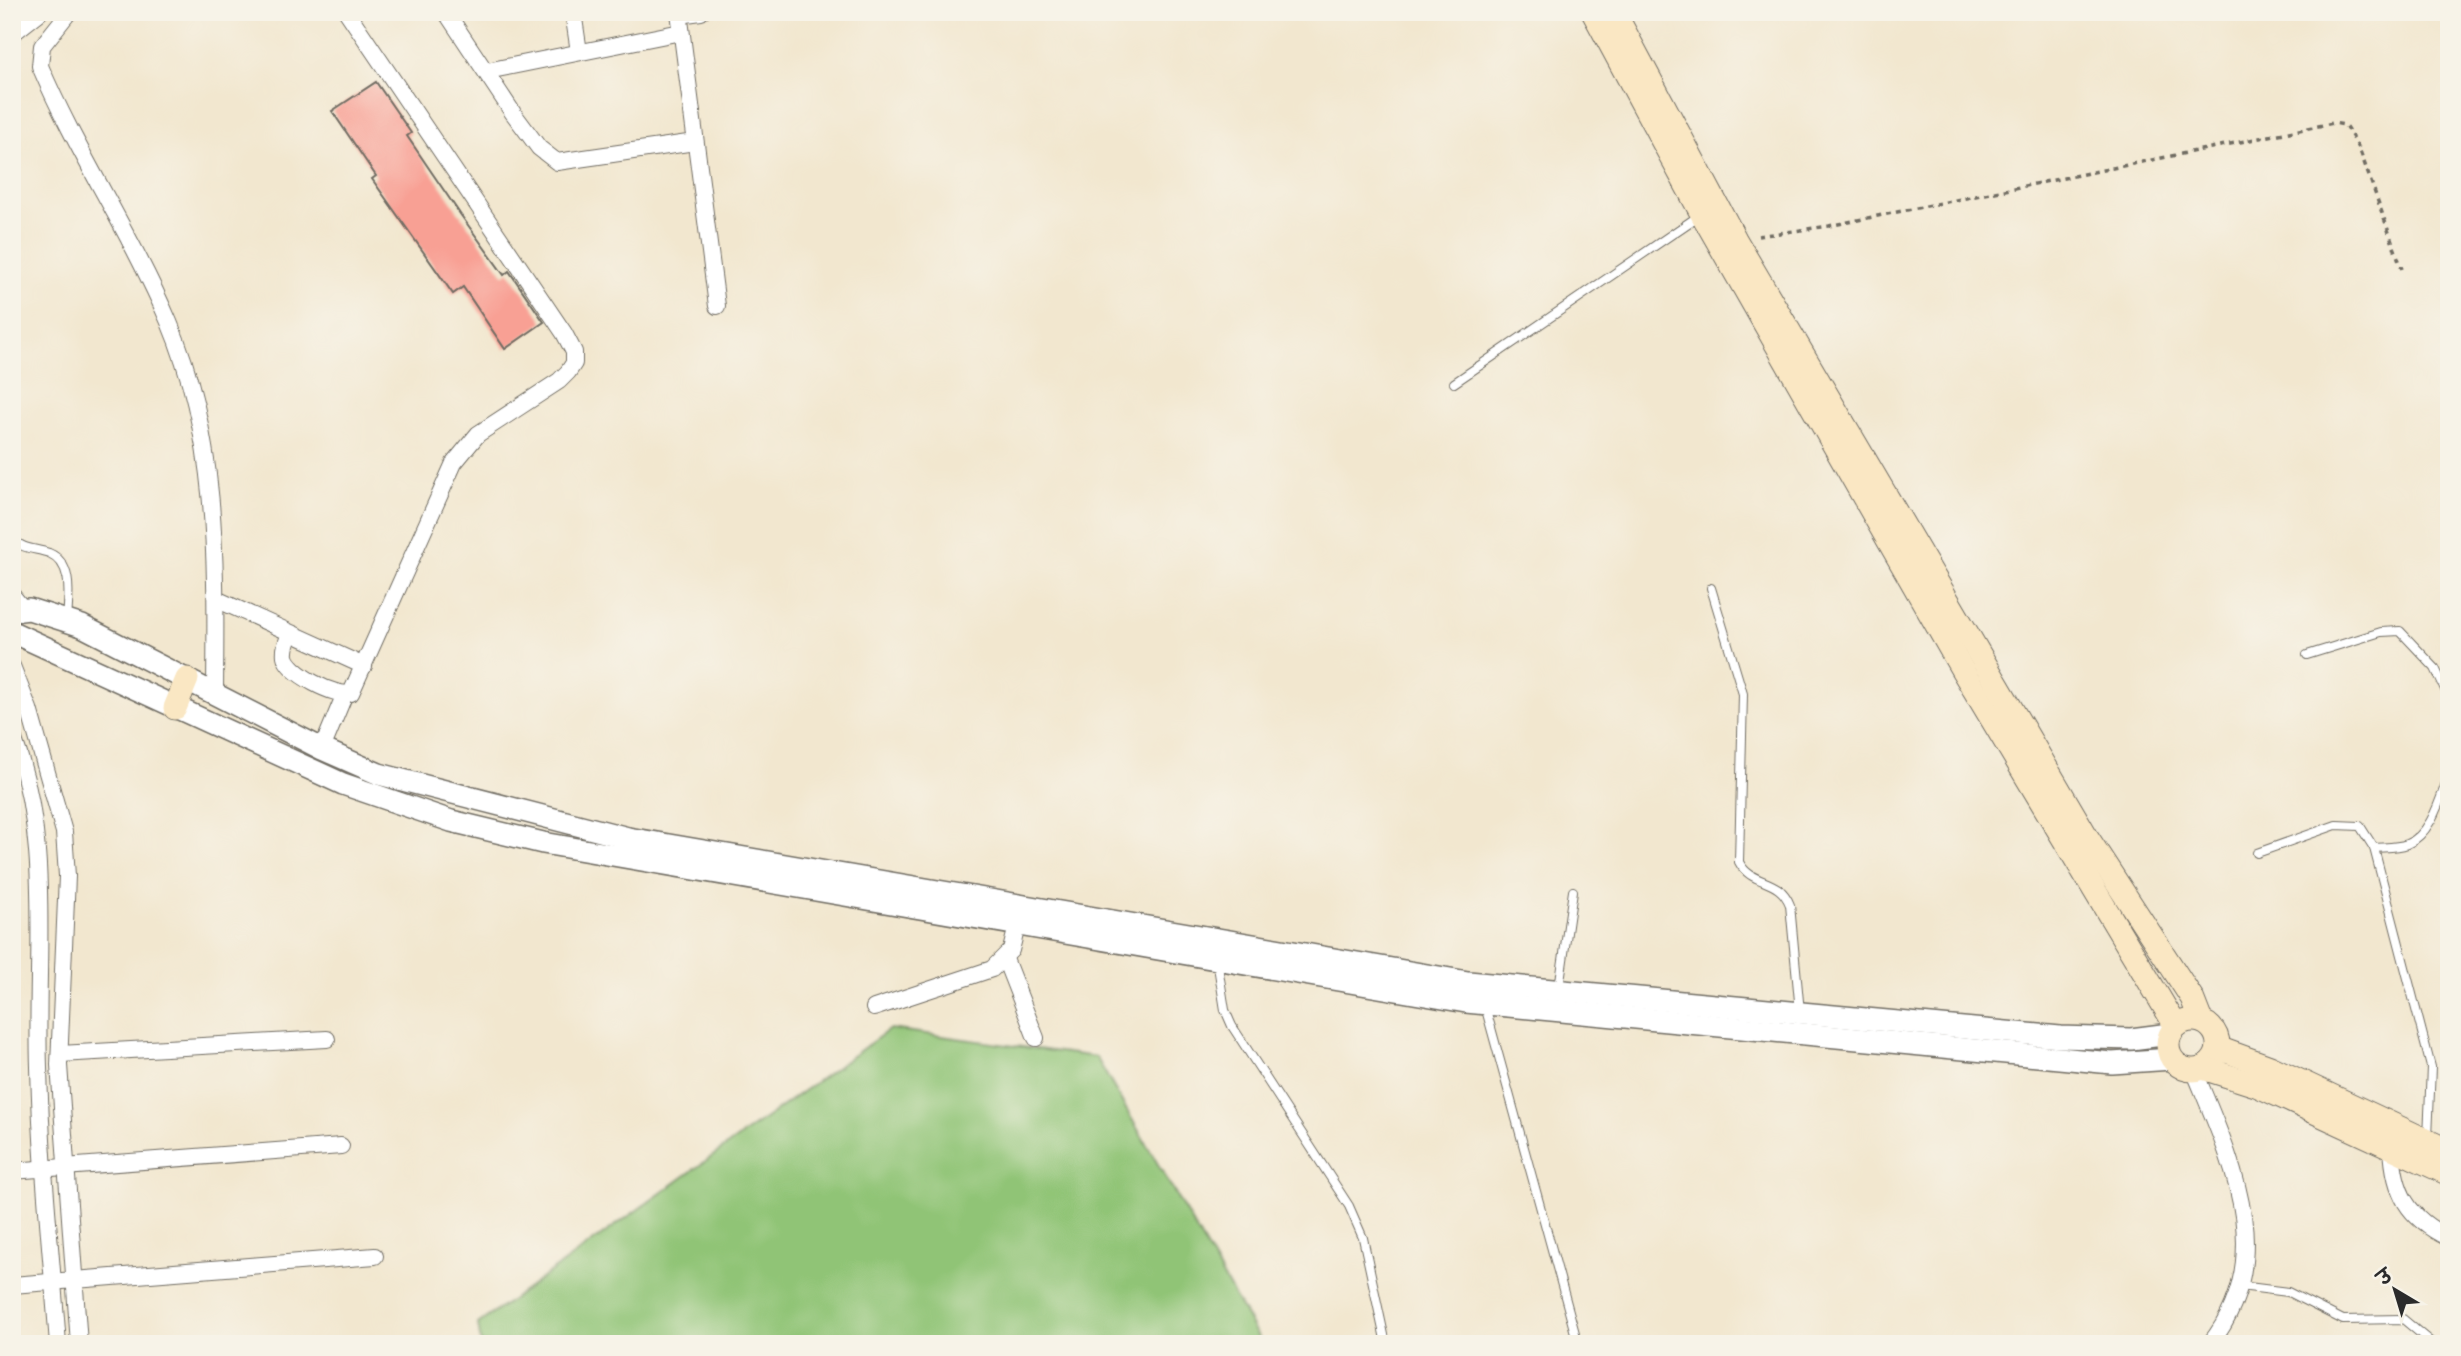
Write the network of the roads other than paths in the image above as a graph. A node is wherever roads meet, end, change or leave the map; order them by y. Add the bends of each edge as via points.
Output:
1 (40, 12) edge
2 (69, 12) edge
3 (347, 12) edge
4 (446, 12) edge
5 (573, 12) edge
6 (701, 12) edge
7 (1593, 12) edge
8 (1614, 12) edge
9 (680, 20) edge
10 (12, 34) edge
11 (579, 52) junction
12 (487, 71) junction
13 (695, 142) junction
14 (1702, 214) junction
15 (717, 306) dead end
16 (1454, 383) dead end
17 (12, 539) edge
18 (1711, 588) dead end
19 (12, 589) edge
20 (216, 599) junction
21 (21, 610) edge
22 (67, 621) junction
23 (12, 632) edge
24 (290, 634) junction
25 (2307, 655) dead end
26 (12, 666) edge
27 (364, 666) junction
28 (187, 679) junction
29 (215, 693) junction
30 (344, 696) junction
31 (2449, 698) edge
32 (175, 708) junction
33 (12, 733) edge
34 (322, 748) junction
35 (2449, 775) edge
36 (2374, 848) junction
37 (2257, 853) dead end
38 (1573, 891) dead end
39 (1017, 926) junction
40 (1005, 959) junction
41 (1217, 960) junction
42 (1557, 1001) junction
43 (1484, 1004) junction
44 (874, 1008) dead end
45 (1800, 1015) junction
46 (2201, 1021) junction
47 (2173, 1030) junction
48 (1036, 1038) dead end
49 (327, 1039) dead end
50 (2218, 1048) junction
51 (60, 1054) junction
52 (2172, 1059) junction
53 (2198, 1069) junction
54 (341, 1146) dead end
55 (2439, 1146) edge
56 (2392, 1148) junction
57 (66, 1167) junction
58 (46, 1168) junction
59 (12, 1171) edge
60 (2449, 1174) edge
61 (2449, 1238) edge
62 (375, 1256) dead end
63 (74, 1280) junction
64 (53, 1282) junction
65 (12, 1286) edge
66 (2240, 1286) junction
67 (58, 1344) edge
68 (79, 1344) edge
69 (1386, 1344) edge
70 (1578, 1344) edge
71 (2210, 1344) edge
72 (2433, 1344) edge

1 - 10 street
2 - 20 street via 42,46 40,66 127,230 170,324 199,419 213,503
3 - 27 street via 574,352 574,363 559,382 478,434 454,463
4 - 12 street
5 - 11 street
6 - 9 street
7 - 14 main road
8 - 46 main road via 1735,239 2087,837 2192,998
9 - 11 street
9 - 13 street
11 - 12 street
12 - 13 street via 540,148 558,162
13 - 15 street
14 - 16 lane
14 - 47 main road
17 - 22 lane via 60,562 69,584
18 - 45 lane via 1743,694 1739,862 1744,872 1786,893
19 - 21 lane
20 - 24 street
20 - 29 street
21 - 22 street
22 - 28 street
23 - 32 street
24 - 27 street
24 - 30 street via 285,657 289,666
25 - 31 lane via 2381,632 2400,631 2435,668
26 - 51 street via 64,832 67,876
27 - 30 street via 356,687
28 - 29 street
28 - 32 main road
29 - 34 street
30 - 34 street
32 - 39 street via 310,771 451,821 543,843
33 - 58 street via 37,834 41,887 39,1066
34 - 42 street via 412,784 628,838
35 - 36 lane via 2420,835 2406,844
36 - 37 lane via 2360,826 2350,824
36 - 55 lane via 2431,1067
38 - 42 lane
39 - 40 street
39 - 41 street
40 - 44 street via 979,975
40 - 48 street
41 - 43 street
41 - 69 lane via 1225,1010 1233,1026 1357,1222
42 - 43 street
42 - 45 street
42 - 52 street via 2112,1063
43 - 70 lane
45 - 47 street via 2060,1037 2131,1039
46 - 47 main road via 2192,1020
46 - 50 main road via 2214,1031
47 - 52 main road via 2168,1042
49 - 51 street
50 - 53 main road via 2216,1057
50 - 55 main road via 2270,1067
51 - 57 street
52 - 53 main road via 2177,1065
53 - 56 main road via 2256,1085
53 - 66 street via 2230,1159 2245,1219 2245,1269
54 - 57 street
56 - 60 main road
56 - 61 street via 2393,1178 2399,1193 2422,1220
57 - 58 street
57 - 63 street
58 - 59 street
58 - 64 street
62 - 63 street
63 - 64 street
63 - 68 street
64 - 65 street
64 - 67 street
66 - 71 street
66 - 72 lane via 2288,1292 2343,1320 2403,1319

